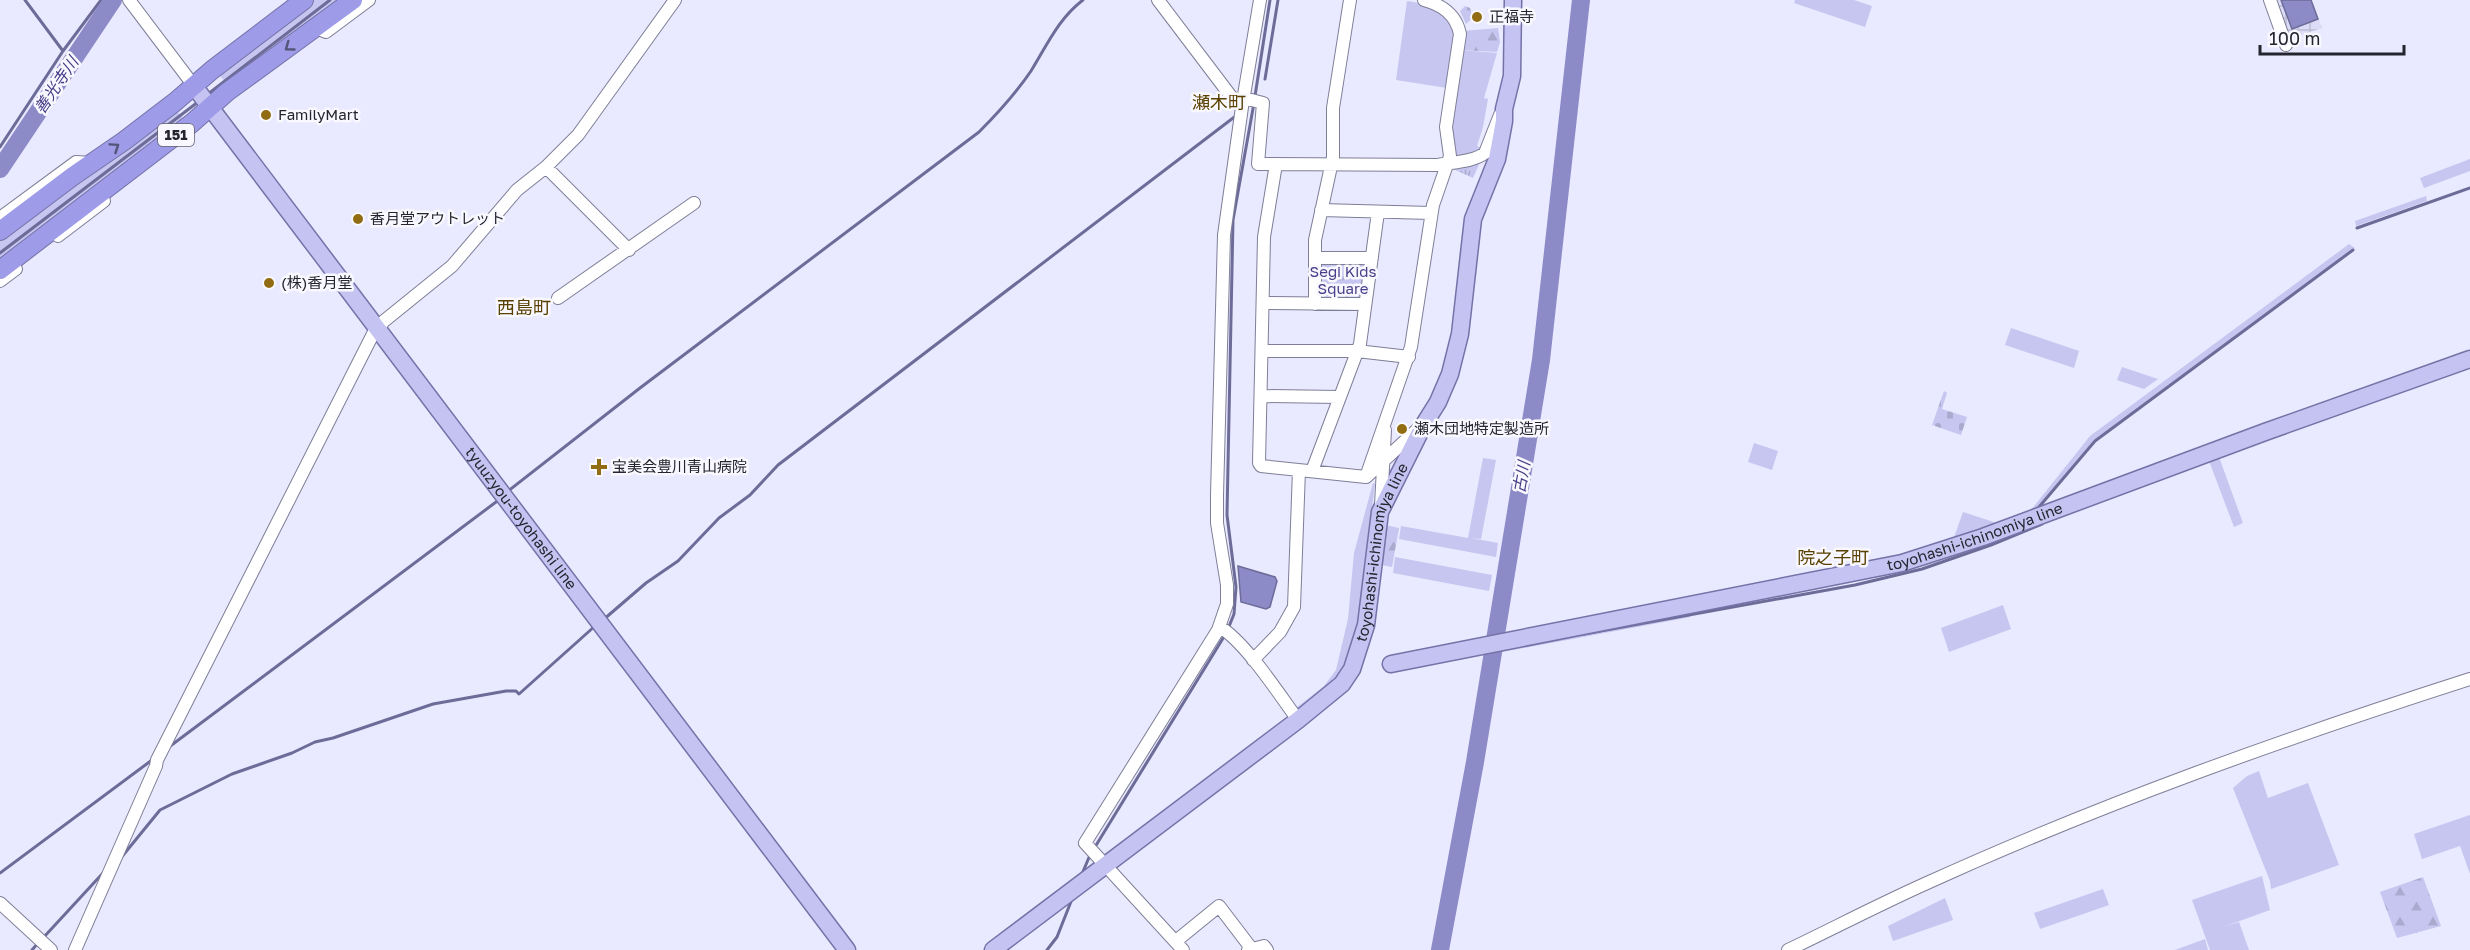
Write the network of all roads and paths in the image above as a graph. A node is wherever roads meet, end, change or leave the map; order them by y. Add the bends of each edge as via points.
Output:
1 (129, 0) edge
2 (292, 0) edge
3 (304, 0) edge
4 (353, 0) edge
5 (369, 0) edge
6 (675, 0) edge
7 (1158, 0) edge
8 (1260, 0) edge
9 (1350, 0) edge
10 (1424, 0) edge
11 (1513, 0) edge
12 (2270, 0) edge
13 (316, 28) junction
14 (265, 30) junction
15 (2286, 45) dead end
16 (203, 98) junction
17 (1246, 105) junction
18 (1504, 109) junction
19 (145, 159) junction
20 (91, 163) junction
21 (1448, 163) junction
22 (1276, 164) junction
23 (1331, 164) junction
24 (546, 167) junction
25 (694, 203) dead end
26 (1321, 210) junction
27 (1378, 212) junction
28 (1431, 213) junction
29 (0, 218) edge
30 (0, 231) edge
31 (629, 250) junction
32 (1315, 258) junction
33 (1372, 258) junction
34 (0, 270) edge
35 (0, 280) edge
36 (558, 298) dead end
37 (1264, 303) junction
38 (1315, 304) junction
39 (1365, 304) junction
40 (378, 328) junction
41 (1262, 351) junction
42 (1357, 351) junction
43 (1409, 357) junction
44 (2470, 359) edge
45 (1261, 396) junction
46 (1339, 397) junction
47 (1385, 422) junction
48 (1423, 426) junction
49 (1384, 461) junction
50 (1299, 470) junction
51 (1312, 471) junction
52 (1366, 477) junction
53 (1380, 512) junction
54 (1224, 630) junction
55 (1253, 660) junction
56 (1391, 664) dead end
57 (2470, 679) edge
58 (1299, 720) junction
59 (1101, 861) junction
60 (0, 903) edge
61 (44, 944) edge
62 (1179, 945) edge
63 (1249, 949) edge
64 (75, 950) edge
65 (847, 950) edge
66 (993, 950) edge
67 (1267, 950) edge
68 (1788, 950) edge

1 - 16 street
2 - 14 street via 267,19
3 - 14 highway, 151
4 - 13 highway, 151
5 - 13 street via 326,33
6 - 24 street via 578,135
7 - 17 street via 1233,99
8 - 17 street
9 - 23 street via 1333,108
10 - 21 street via 1450,12 1460,34 1446,127
11 - 18 main road, toyohashi-ichinomiya line via 1512,76
12 - 15 street
13 -> 16 highway, 151 via 227,92
14 - 16 highway, 151
16 - 19 highway, 151
20 -> 16 highway, 151
16 - 40 main road, tyuuzyou-toyohashi line
17 - 22 street via 1263,105 1254,164
17 - 54 street via 1224,235 1217,523 1227,585
18 - 21 street via 1485,153
18 - 48 main road, toyohashi-ichinomiya line via 1497,159 1473,219 1455,357 1444,392
19 - 34 highway, 151
19 - 35 street via 144,170
20 - 29 street via 76,162
20 - 30 highway, 151
21 - 23 street
21 - 28 street
22 - 23 street
22 - 37 street via 1264,237
23 - 26 street
24 - 31 street
24 - 40 street via 517,190 452,266
25 - 31 street
26 - 27 street
26 - 32 street
27 - 28 street
27 - 33 street
28 - 43 street
31 - 36 street
32 - 33 street
32 - 38 street
33 - 39 street
37 - 38 street
37 - 41 street
38 - 39 street
39 - 42 street
40 - 64 street via 157,760
40 - 65 main road, tyuuzyou-toyohashi line
41 - 42 street
41 - 45 street
42 - 43 street
42 - 46 street
43 - 47 street
44 - 56 main road, toyohashi-ichinomiya line via 1912,560
45 - 46 street
45 - 50 street via 1259,464
46 - 51 street
47 - 49 street
47 - 52 street
48 - 49 street
48 - 53 main road, toyohashi-ichinomiya line
49 - 52 street
49 - 53 street
50 - 51 street
50 - 55 street via 1294,607 1280,632
51 - 52 street
53 - 58 main road, toyohashi-ichinomiya line via 1366,625 1352,669 1342,684
54 - 55 street
54 - 59 street via 1085,843
55 - 58 street
57 - 68 street via 2231,759 2107,807 1928,883
58 - 59 main road, toyohashi-ichinomiya line
59 - 62 street
59 - 66 main road, toyohashi-ichinomiya line via 1076,888
60 - 61 street
62 - 63 street via 1219,906
63 - 67 street via 1264,946

